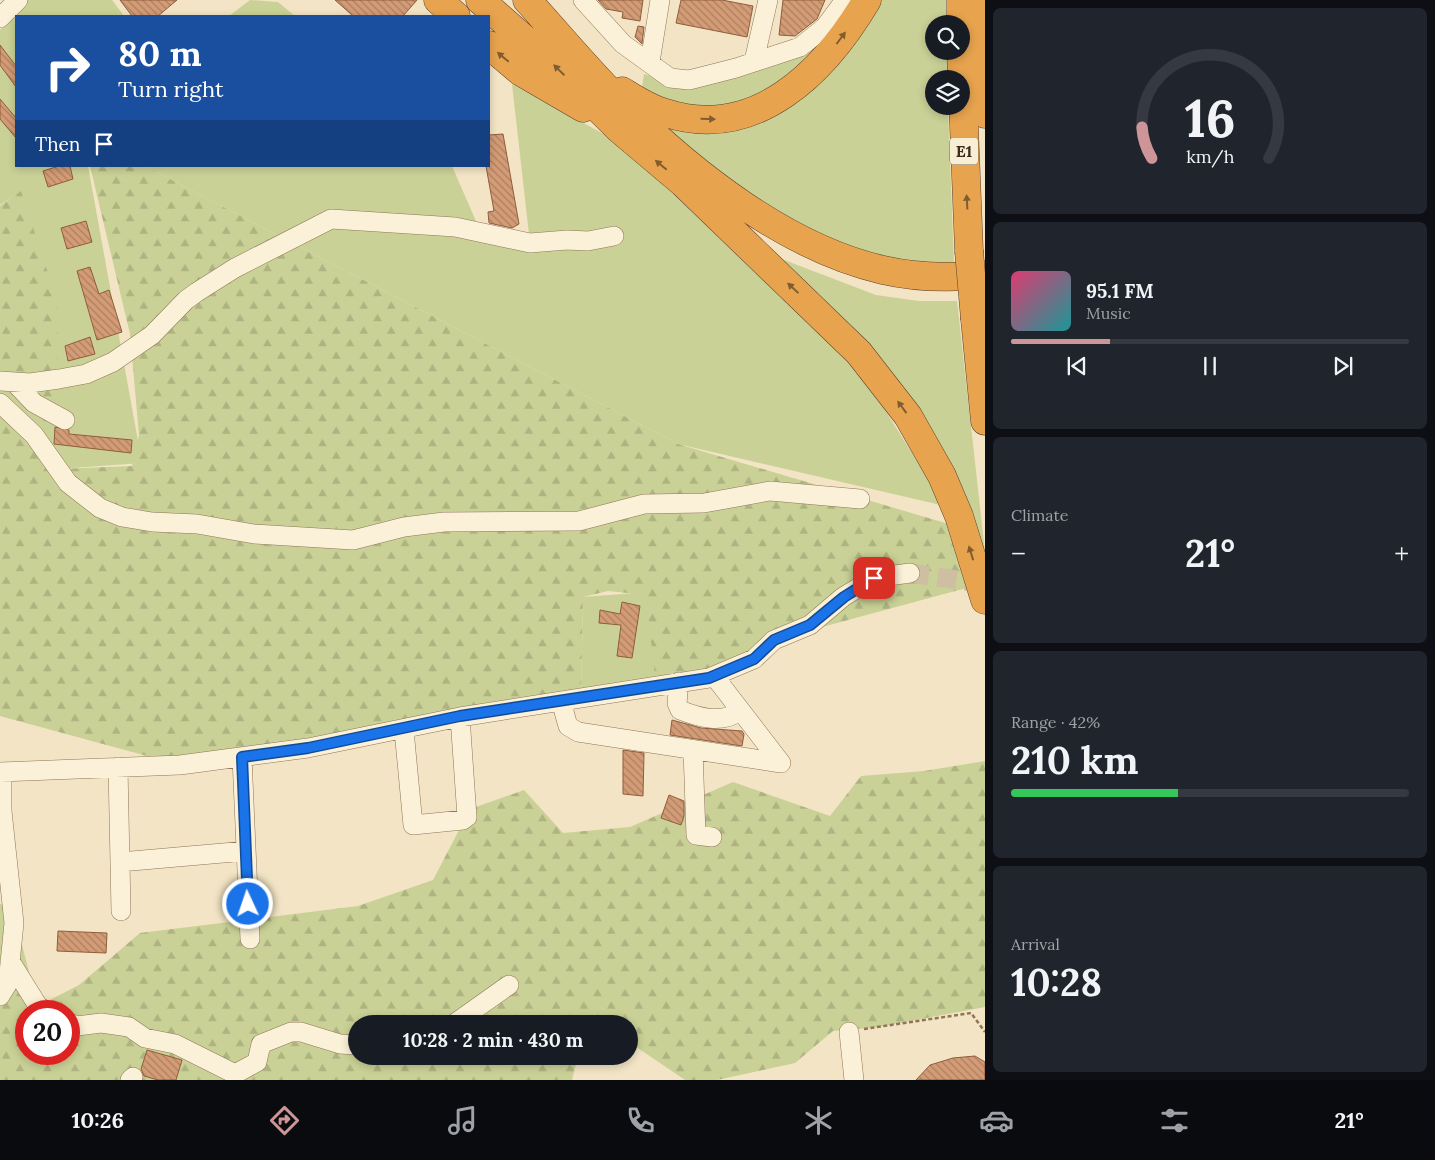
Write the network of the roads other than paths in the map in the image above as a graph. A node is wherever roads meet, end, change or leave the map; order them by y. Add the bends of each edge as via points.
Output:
1 (18, 0) edge
2 (438, 0) edge
3 (480, 0) edge
4 (527, 0) edge
5 (583, 0) edge
6 (660, 0) edge
7 (768, 0) edge
8 (845, 0) edge
9 (867, 0) edge
10 (961, 0) edge
11 (983, 0) edge
12 (455, 15) edge
13 (961, 15) edge
14 (0, 18) edge
15 (490, 46) edge
16 (961, 60) edge
17 (754, 61) junction
18 (650, 62) junction
19 (599, 78) junction
20 (985, 114) edge
21 (619, 129) junction
22 (683, 183) junction
23 (614, 236) dead end
24 (985, 275) edge
25 (985, 289) edge
26 (7, 381) edge
27 (0, 404) edge
28 (65, 420) dead end
29 (985, 421) edge
30 (860, 499) dead end
31 (910, 573) tunnel mouth
32 (985, 600) edge
33 (714, 676) junction
34 (679, 682) junction
35 (561, 701) junction
36 (740, 711) junction
37 (460, 716) junction
38 (404, 730) junction
39 (693, 750) junction
40 (242, 757) junction
41 (118, 767) junction
42 (1, 772) edge
43 (712, 838) dead end
44 (246, 850) junction
45 (120, 862) junction
46 (121, 911) dead end
47 (250, 939) dead end
48 (10, 961) junction
49 (509, 986) dead end
50 (0, 996) edge
51 (34, 1000) edge
52 (467, 1015) edge
53 (80, 1026) edge
54 (849, 1032) road end
55 (348, 1044) edge
56 (854, 1080) edge

1 - 14 street
2 - 12 highway
21 -> 3 highway via 556,67
4 - 19 highway
5 - 18 street via 623,44
6 - 18 street
7 - 17 street
8 - 17 street via 825,26 800,47
19 -> 9 highway via 648,106 683,118 723,119 754,111 783,97 817,67
10 - 13 highway
11 - 20 highway, E1
21 -> 15 highway via 521,72
29 -> 16 highway, E1, bridge via 969,251
17 - 18 street via 689,80 670,78
19 - 24 highway via 640,122 695,168 758,214 802,239 883,270 927,276
22 -> 21 highway
22 - 25 highway via 764,237 829,268 899,288 963,292
32 -> 22 highway via 959,516 942,476 897,401 835,327
23 - 26 street via 588,241 530,243 454,226 331,219 230,271 197,292 152,335 113,362 77,376 30,383
26 - 28 street via 34,403
27 - 30 street via 34,435 68,483 100,508 122,517 197,524 254,534 353,540 404,527 444,522 579,521 644,504 704,503 770,491
31 - 33 street via 874,578 810,625 774,640 754,659
33 - 34 street
33 - 36 street
34 - 35 street
34 - 36 street via 677,703 680,710 723,720
35 - 37 street
35 - 39 street via 568,726 578,732
36 - 39 street via 780,763
37 - 38 street
37 - 38 street via 467,818 464,820 412,825
38 - 40 street
39 - 43 street via 696,835
40 - 41 street via 180,765
40 - 44 street
41 - 42 street
41 - 45 street
42 - 48 street via 14,923
44 - 45 street
44 - 47 street
45 - 46 street
48 - 50 street via 8,983
48 - 51 street
49 - 52 street
53 - 55 street via 101,1023 129,1027 145,1038 175,1044 235,1074 257,1062 262,1044 291,1032
54 - 56 street

